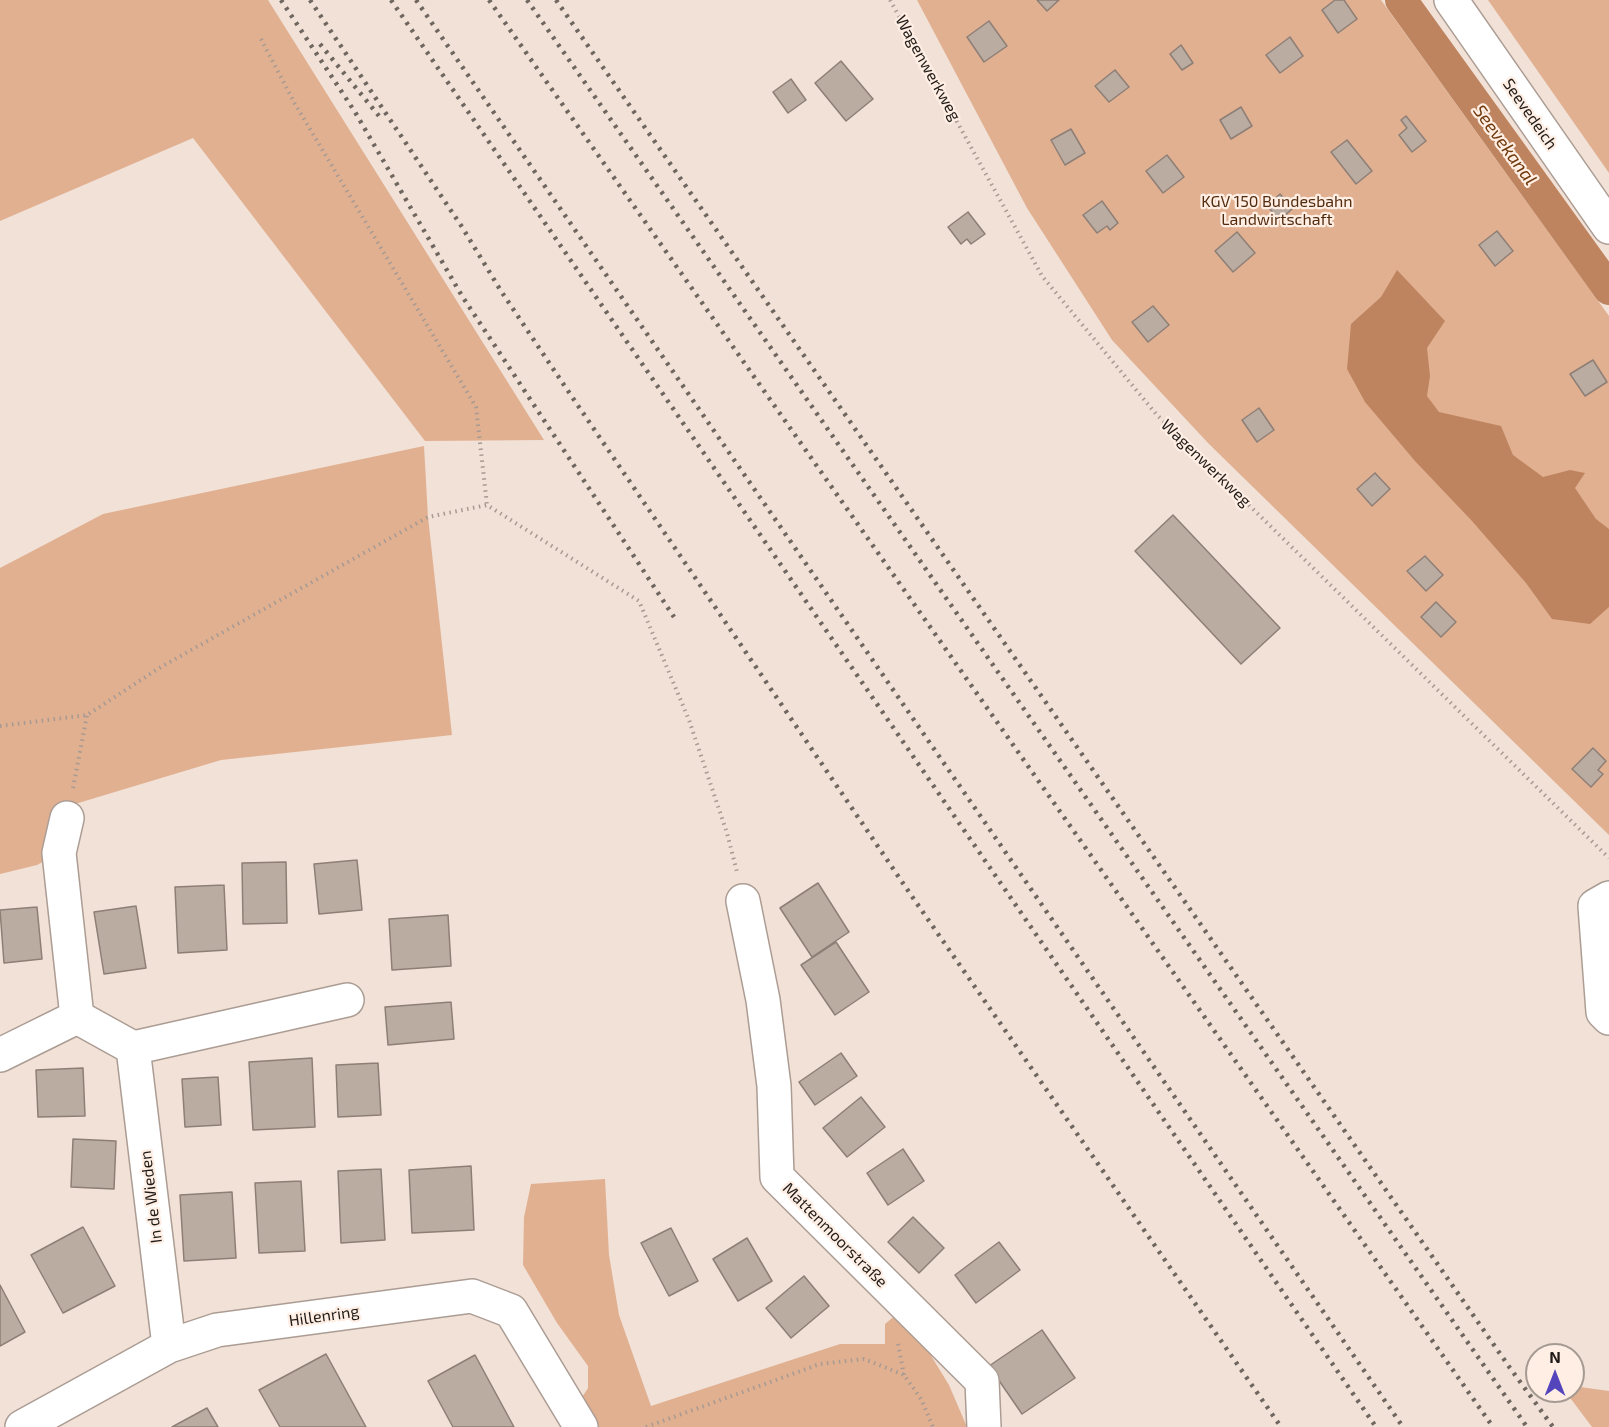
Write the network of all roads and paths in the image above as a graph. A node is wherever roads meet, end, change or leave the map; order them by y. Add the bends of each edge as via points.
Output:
1 (890, 0) edge
2 (1451, 0) edge
3 (261, 39) dead end
4 (1609, 227) edge
5 (487, 505) junction
6 (87, 715) junction
7 (0, 726) edge
8 (67, 818) joint
9 (1609, 858) edge
10 (1609, 898) edge
11 (743, 901) joint
12 (347, 1000) dead end
13 (76, 1017) junction
14 (1609, 1018) edge
15 (133, 1048) junction
16 (0, 1055) edge
17 (169, 1346) junction
18 (22, 1427) edge
19 (581, 1427) edge
20 (646, 1427) edge
21 (933, 1427) edge
22 (984, 1427) edge

1 - 9 path, Wagenwerkweg via 1042,276 1156,414
2 - 4 street, Seevedeich
3 - 5 path via 295,104 476,407
5 - 6 path via 428,517 161,667
5 - 11 path via 639,602 689,720 727,832
6 - 7 path
6 - 8 path
8 - 13 street via 59,853
10 - 14 street via 1595,906 1603,1012
11 - 22 street, Mattenmoorstraße via 763,1000 774,1086 777,1177 982,1381
12 - 15 street
13 - 15 street
13 - 16 street
15 - 17 street, In de Wieden
17 - 18 street, Hillenring
17 - 19 street, Hillenring via 217,1330 472,1296 510,1311
20 - 21 path via 820,1364 864,1359 904,1375 921,1399

